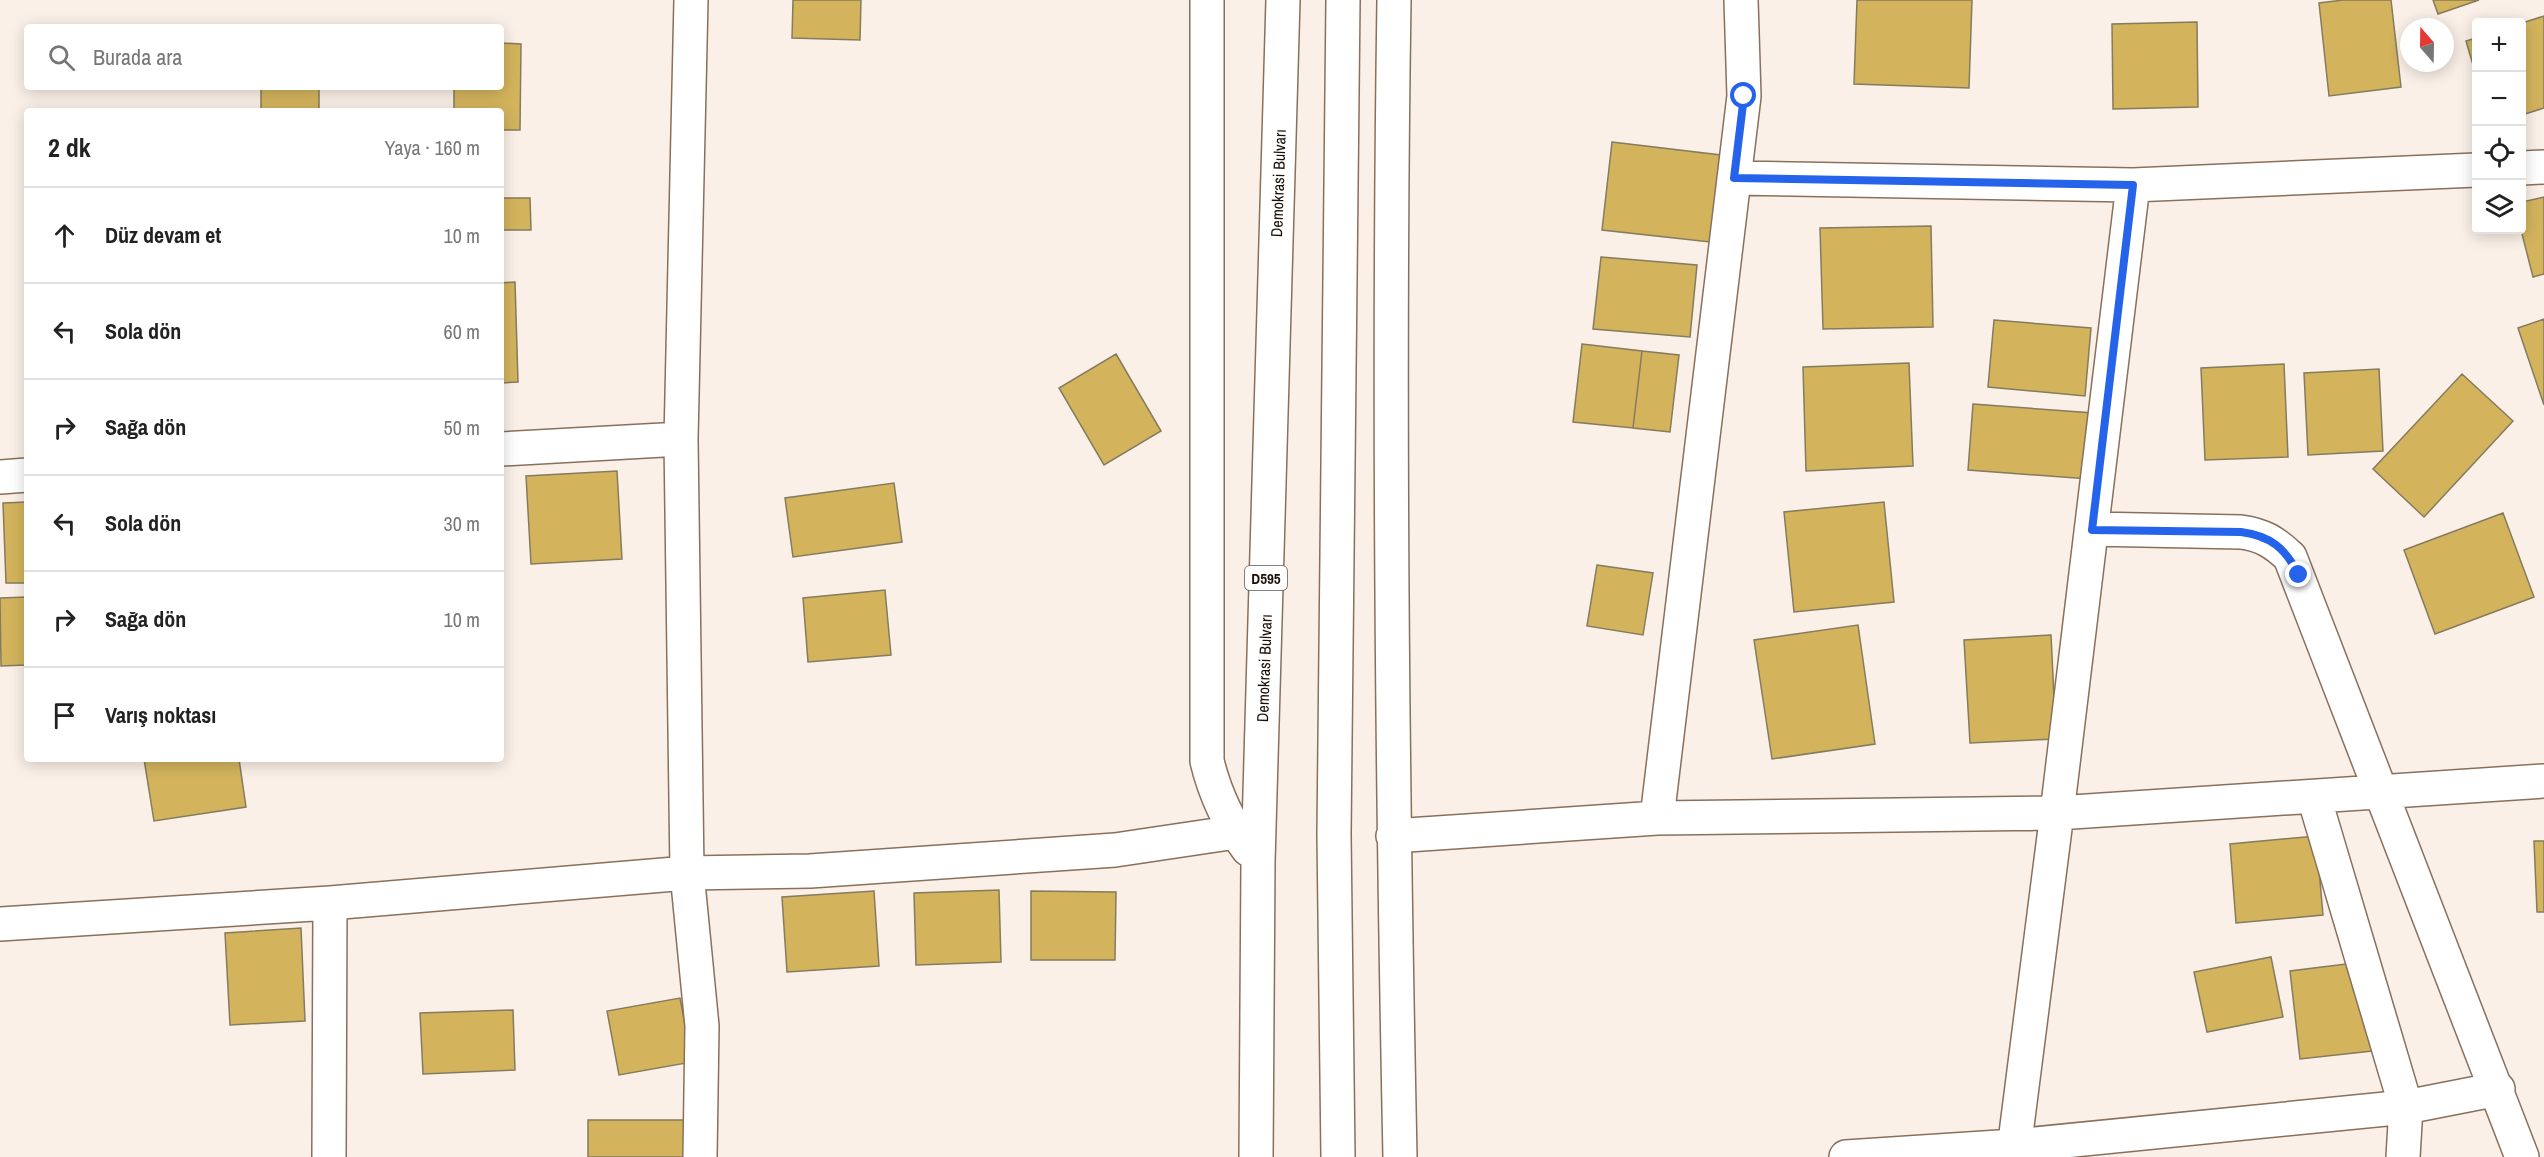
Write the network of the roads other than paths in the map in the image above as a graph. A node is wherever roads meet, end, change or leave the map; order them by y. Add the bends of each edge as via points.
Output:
1 (691, 0) edge
2 (1207, 0) edge
3 (1283, 0) edge
4 (1343, 0) edge
5 (1394, 0) edge
6 (1741, 0) edge
7 (2544, 167) edge
8 (2526, 168) edge
9 (2472, 170) edge
10 (1734, 178) junction
11 (2133, 185) junction
12 (681, 439) junction
13 (504, 449) edge
14 (24, 476) edge
15 (0, 477) edge
16 (2092, 530) junction
17 (2544, 781) edge
18 (2383, 793) junction
19 (2314, 797) junction
20 (2057, 813) junction
21 (1657, 818) junction
22 (1236, 832) junction
23 (1394, 836) junction
24 (1258, 862) junction
25 (687, 873) junction
26 (330, 903) junction
27 (0, 924) edge
28 (2498, 1089) junction
29 (2406, 1107) junction
30 (2013, 1152) edge
31 (328, 1157) edge
32 (700, 1157) edge
33 (1256, 1157) edge
34 (1338, 1157) edge
35 (1400, 1157) edge
36 (1846, 1157) edge
37 (2403, 1157) edge
38 (2522, 1157) edge

1 - 12 main road
2 - 22 main road via 1207,761 1218,800
3 - 24 main road, Demokrasi Bulvarı / D595
4 - 34 main road via 1334,834
5 - 23 main road
6 - 10 main road via 1744,96
7 - 8 main road
9 - 11 main road
10 - 11 main road
10 - 21 main road
11 - 16 main road
12 - 13 main road
12 - 25 main road
14 - 15 main road
16 - 18 main road via 2241,532 2275,542 2290,557 2299,575
16 - 20 main road
17 - 18 main road
18 - 19 main road
18 - 28 main road
19 - 20 main road
19 - 29 main road
20 - 21 main road
20 - 30 main road
21 - 23 main road
22 - 24 main road
22 - 25 main road via 1114,850 810,871
23 - 35 main road
24 - 33 main road, Demokrasi Bulvarı / D595
25 - 26 main road
25 - 32 main road via 702,1026
26 - 27 main road
26 - 31 main road
28 - 29 main road
28 - 38 main road
29 - 30 main road
29 - 37 main road
30 - 36 main road

